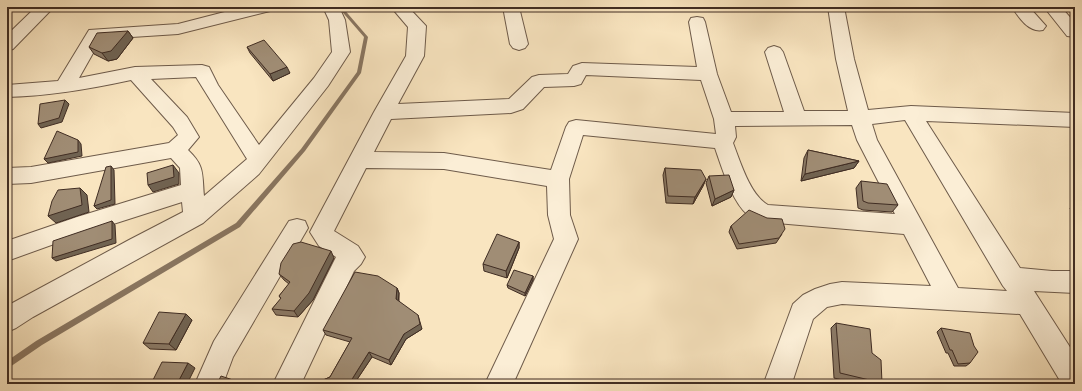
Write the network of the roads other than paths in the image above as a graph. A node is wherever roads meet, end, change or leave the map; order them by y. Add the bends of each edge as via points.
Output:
1 (46, 7) edge
2 (264, 7) edge
3 (331, 7) edge
4 (399, 7) edge
5 (511, 7) edge
6 (836, 7) edge
7 (1020, 7) edge
8 (1052, 7) edge
9 (696, 22) dead end
10 (1037, 26) dead end
11 (1074, 34) edge
12 (519, 44) dead end
13 (7, 46) edge
14 (774, 52) dead end
15 (135, 74) junction
16 (708, 74) junction
17 (64, 87) junction
18 (7, 91) edge
19 (384, 112) junction
20 (911, 113) junction
21 (796, 118) junction
22 (860, 118) junction
23 (724, 119) junction
24 (1075, 120) edge
25 (722, 141) junction
26 (175, 150) junction
27 (258, 160) junction
28 (359, 160) junction
29 (7, 176) edge
30 (558, 179) junction
31 (192, 190) junction
32 (195, 217) junction
33 (912, 225) junction
34 (297, 228) dead end
35 (7, 251) edge
36 (1012, 278) junction
37 (1075, 282) edge
38 (950, 298) junction
39 (1027, 303) junction
40 (7, 320) edge
41 (1075, 380) edge
42 (784, 383) edge
43 (209, 384) edge
44 (287, 384) edge
45 (499, 384) edge

1 - 13 street
2 - 17 street via 178,29 95,34
3 - 27 street via 336,20 341,52 322,82
4 - 19 street via 417,26 415,56
5 - 12 street
6 - 22 street via 845,59
7 - 10 street
8 - 11 street
9 - 16 street
14 - 21 street
15 - 17 street
15 - 26 street via 180,122 189,137
15 - 27 street via 202,71
16 - 19 street via 582,69 574,80 539,81 511,106
16 - 23 street
17 - 18 street
19 - 28 street
20 - 22 street
20 - 24 street
20 - 36 street
21 - 22 street
21 - 23 street
22 - 33 street via 867,140
23 - 25 street via 726,137
25 - 30 street via 576,127
25 - 33 street via 741,184 758,211 768,214
26 - 29 street via 31,175
26 - 31 street via 190,165
27 - 32 street
28 - 30 street via 444,161
28 - 44 street via 322,232 324,237 353,257 345,264
30 - 45 street via 558,215 566,239
31 - 32 street
31 - 35 street
32 - 40 street via 130,250
33 - 38 street
34 - 43 street via 223,350
36 - 37 street
36 - 39 street
38 - 39 street
38 - 42 street via 838,292 820,298 802,312
39 - 41 street

